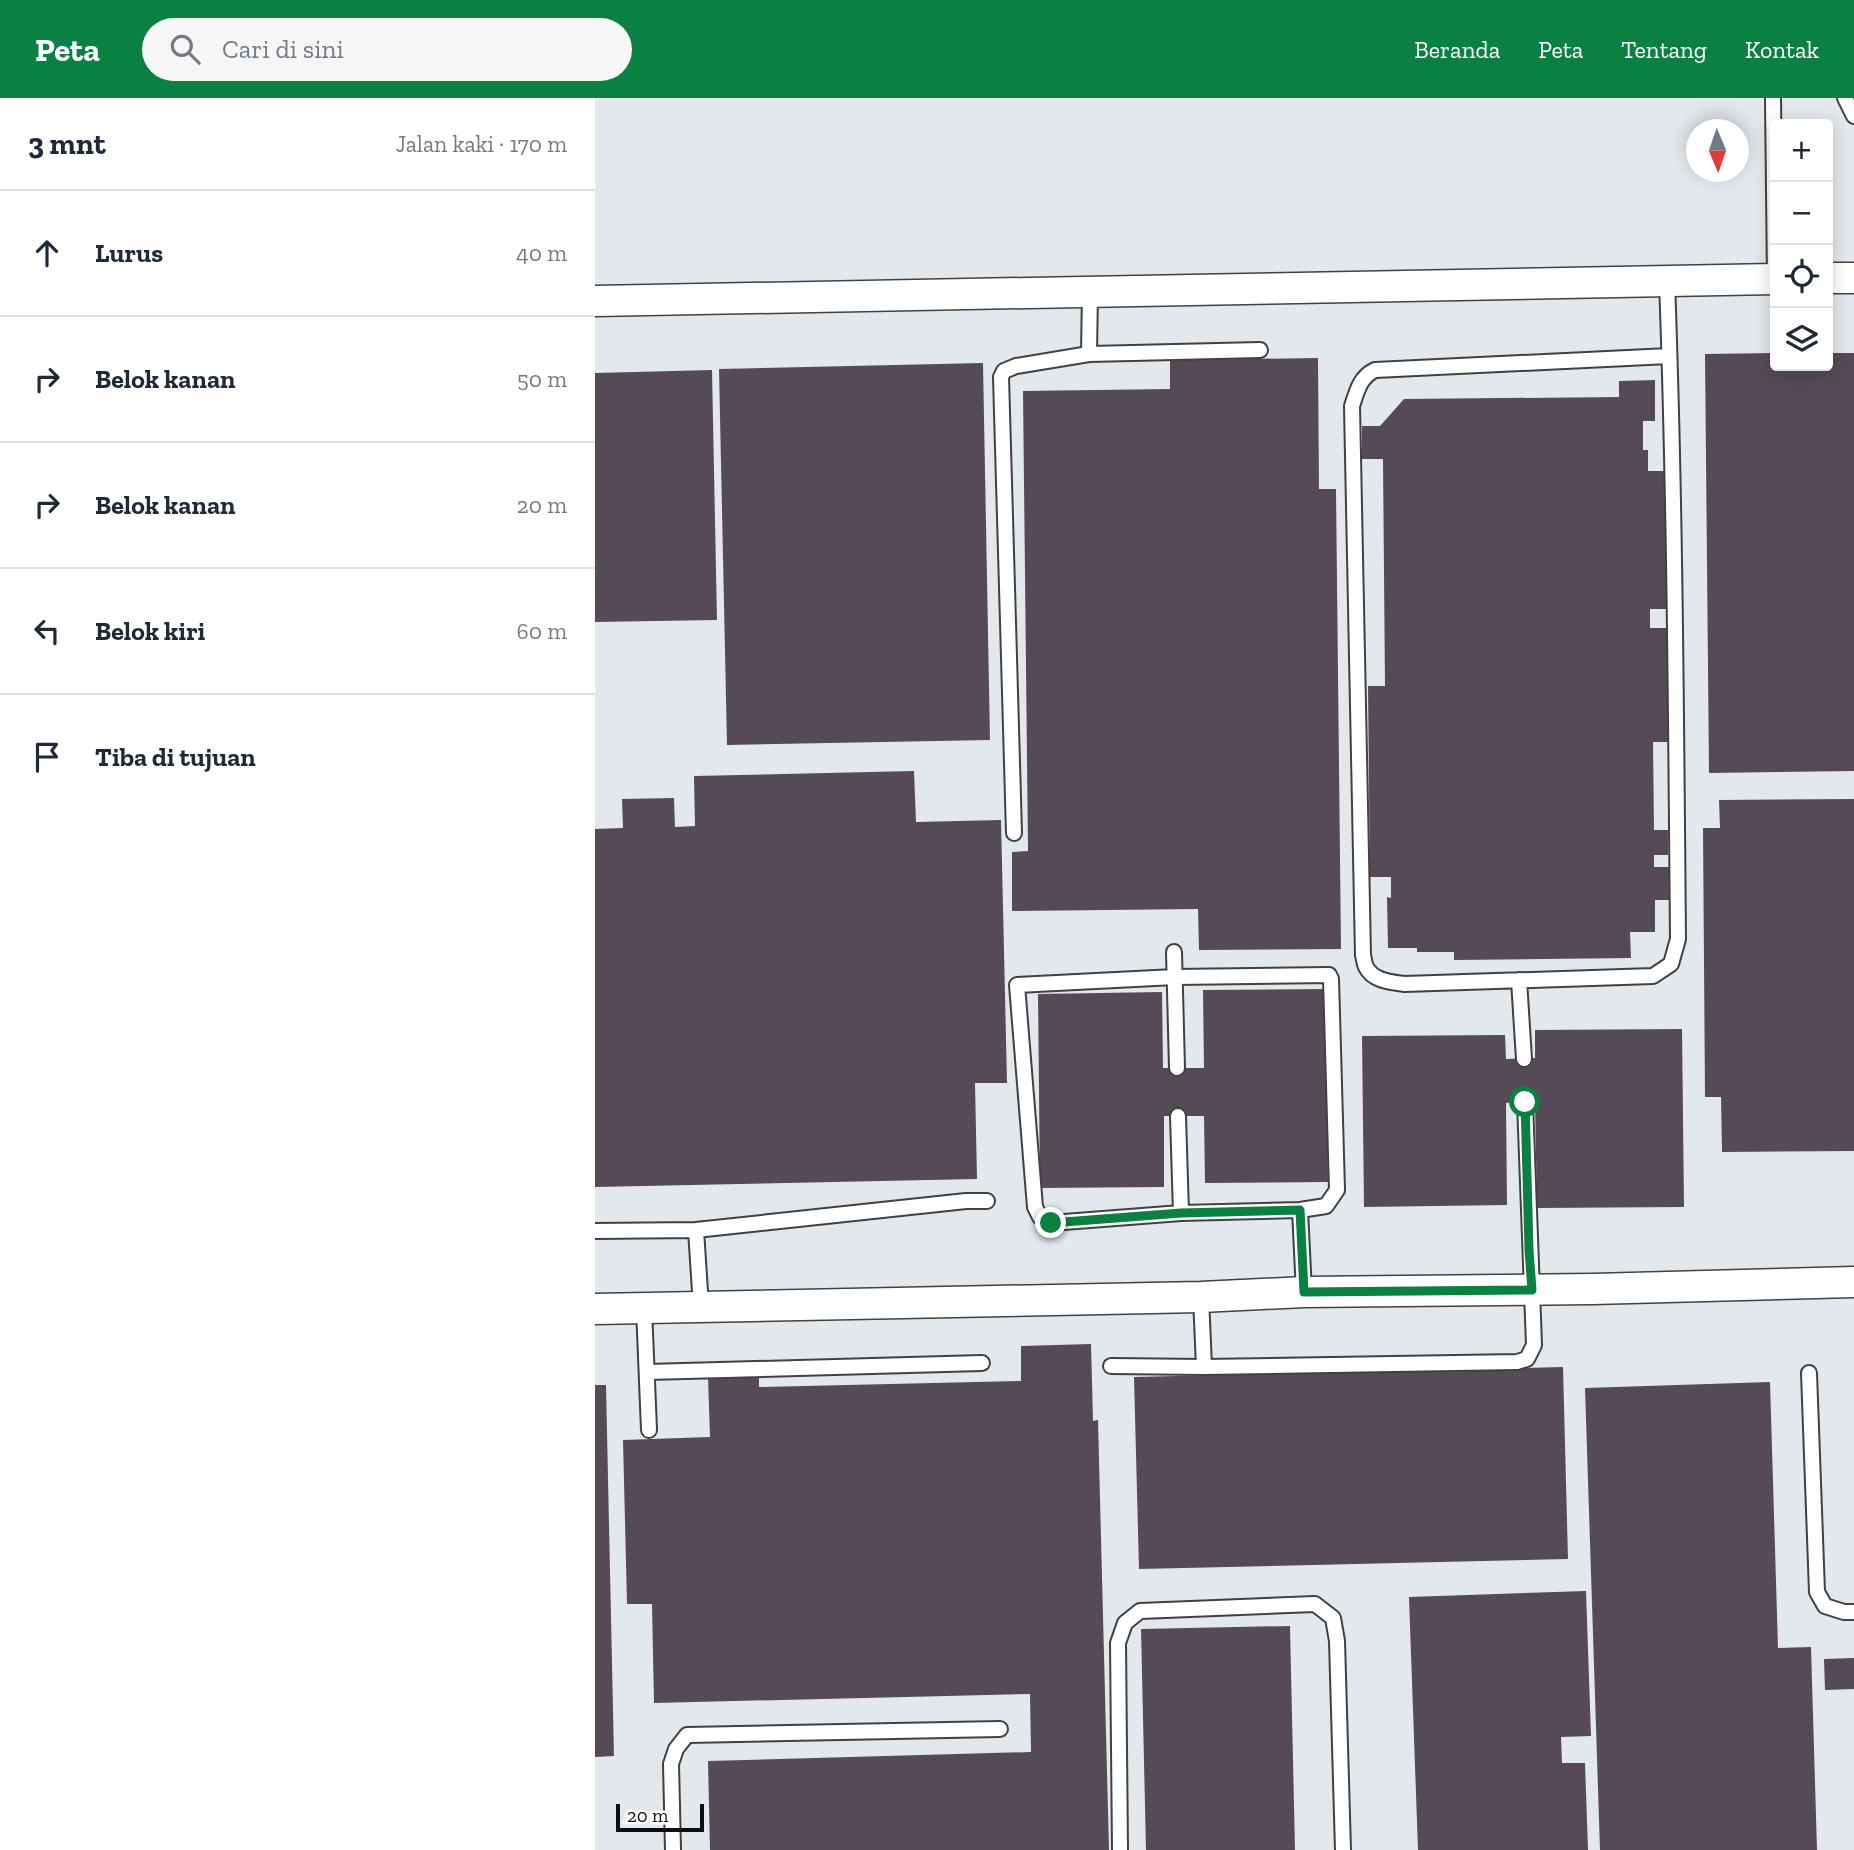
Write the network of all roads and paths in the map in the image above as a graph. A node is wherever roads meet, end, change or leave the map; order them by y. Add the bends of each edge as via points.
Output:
1 (1773, 98) edge
2 (1845, 98) edge
3 (1854, 116) edge
4 (1775, 245) edge
5 (1833, 278) edge
6 (1854, 278) edge
7 (1770, 279) edge
8 (1667, 282) junction
9 (1090, 292) junction
10 (595, 301) edge
11 (1261, 350) dead end
12 (1090, 354) junction
13 (1669, 356) junction
14 (1014, 833) dead end
15 (1174, 952) dead end
16 (1175, 977) junction
17 (1519, 980) junction
18 (1524, 1059) dead end
19 (1177, 1068) dead end
20 (1525, 1102) dead end
21 (1178, 1116) dead end
22 (987, 1201) dead end
23 (1300, 1210) junction
24 (1181, 1213) junction
25 (696, 1230) junction
26 (595, 1231) edge
27 (1854, 1282) edge
28 (1532, 1290) junction
29 (1304, 1292) junction
30 (1201, 1297) junction
31 (701, 1307) junction
32 (643, 1308) junction
33 (595, 1309) edge
34 (982, 1363) dead end
35 (1111, 1366) dead end
36 (1204, 1367) junction
37 (648, 1372) junction
38 (1809, 1373) dead end
39 (649, 1430) dead end
40 (1854, 1612) edge
41 (1000, 1729) dead end
42 (673, 1850) edge
43 (1120, 1850) edge
44 (1343, 1850) edge

1 - 4 lane
2 - 3 lane
5 - 6 street
7 - 8 street
8 - 9 street
8 - 13 lane
9 - 10 street
9 - 12 lane
11 - 12 lane
12 - 14 lane via 1016,366 1001,377
13 - 17 lane via 1678,939 1671,964 1653,976
13 - 17 lane via 1375,370 1366,374 1352,405 1365,967 1382,980 1404,984
15 - 16 lane
16 - 19 lane
16 - 23 lane via 1329,975 1337,1191 1326,1206
16 - 24 lane via 1017,985 1035,1207 1040,1217 1051,1223
17 - 18 lane
20 - 28 lane
21 - 24 lane
22 - 25 lane
23 - 24 lane
23 - 29 lane
25 - 26 lane
25 - 31 lane
27 - 28 street
28 - 29 street
28 - 36 lane via 1534,1345 1527,1359 1517,1362
29 - 30 street
30 - 31 street
30 - 36 lane
31 - 32 street
32 - 33 street
32 - 37 lane
34 - 37 lane
35 - 36 lane
37 - 39 lane
38 - 40 lane via 1817,1592 1825,1606
41 - 42 lane via 687,1735 675,1748 671,1764
43 - 44 lane via 1118,1643 1125,1623 1140,1611 1315,1604 1333,1618 1337,1641

